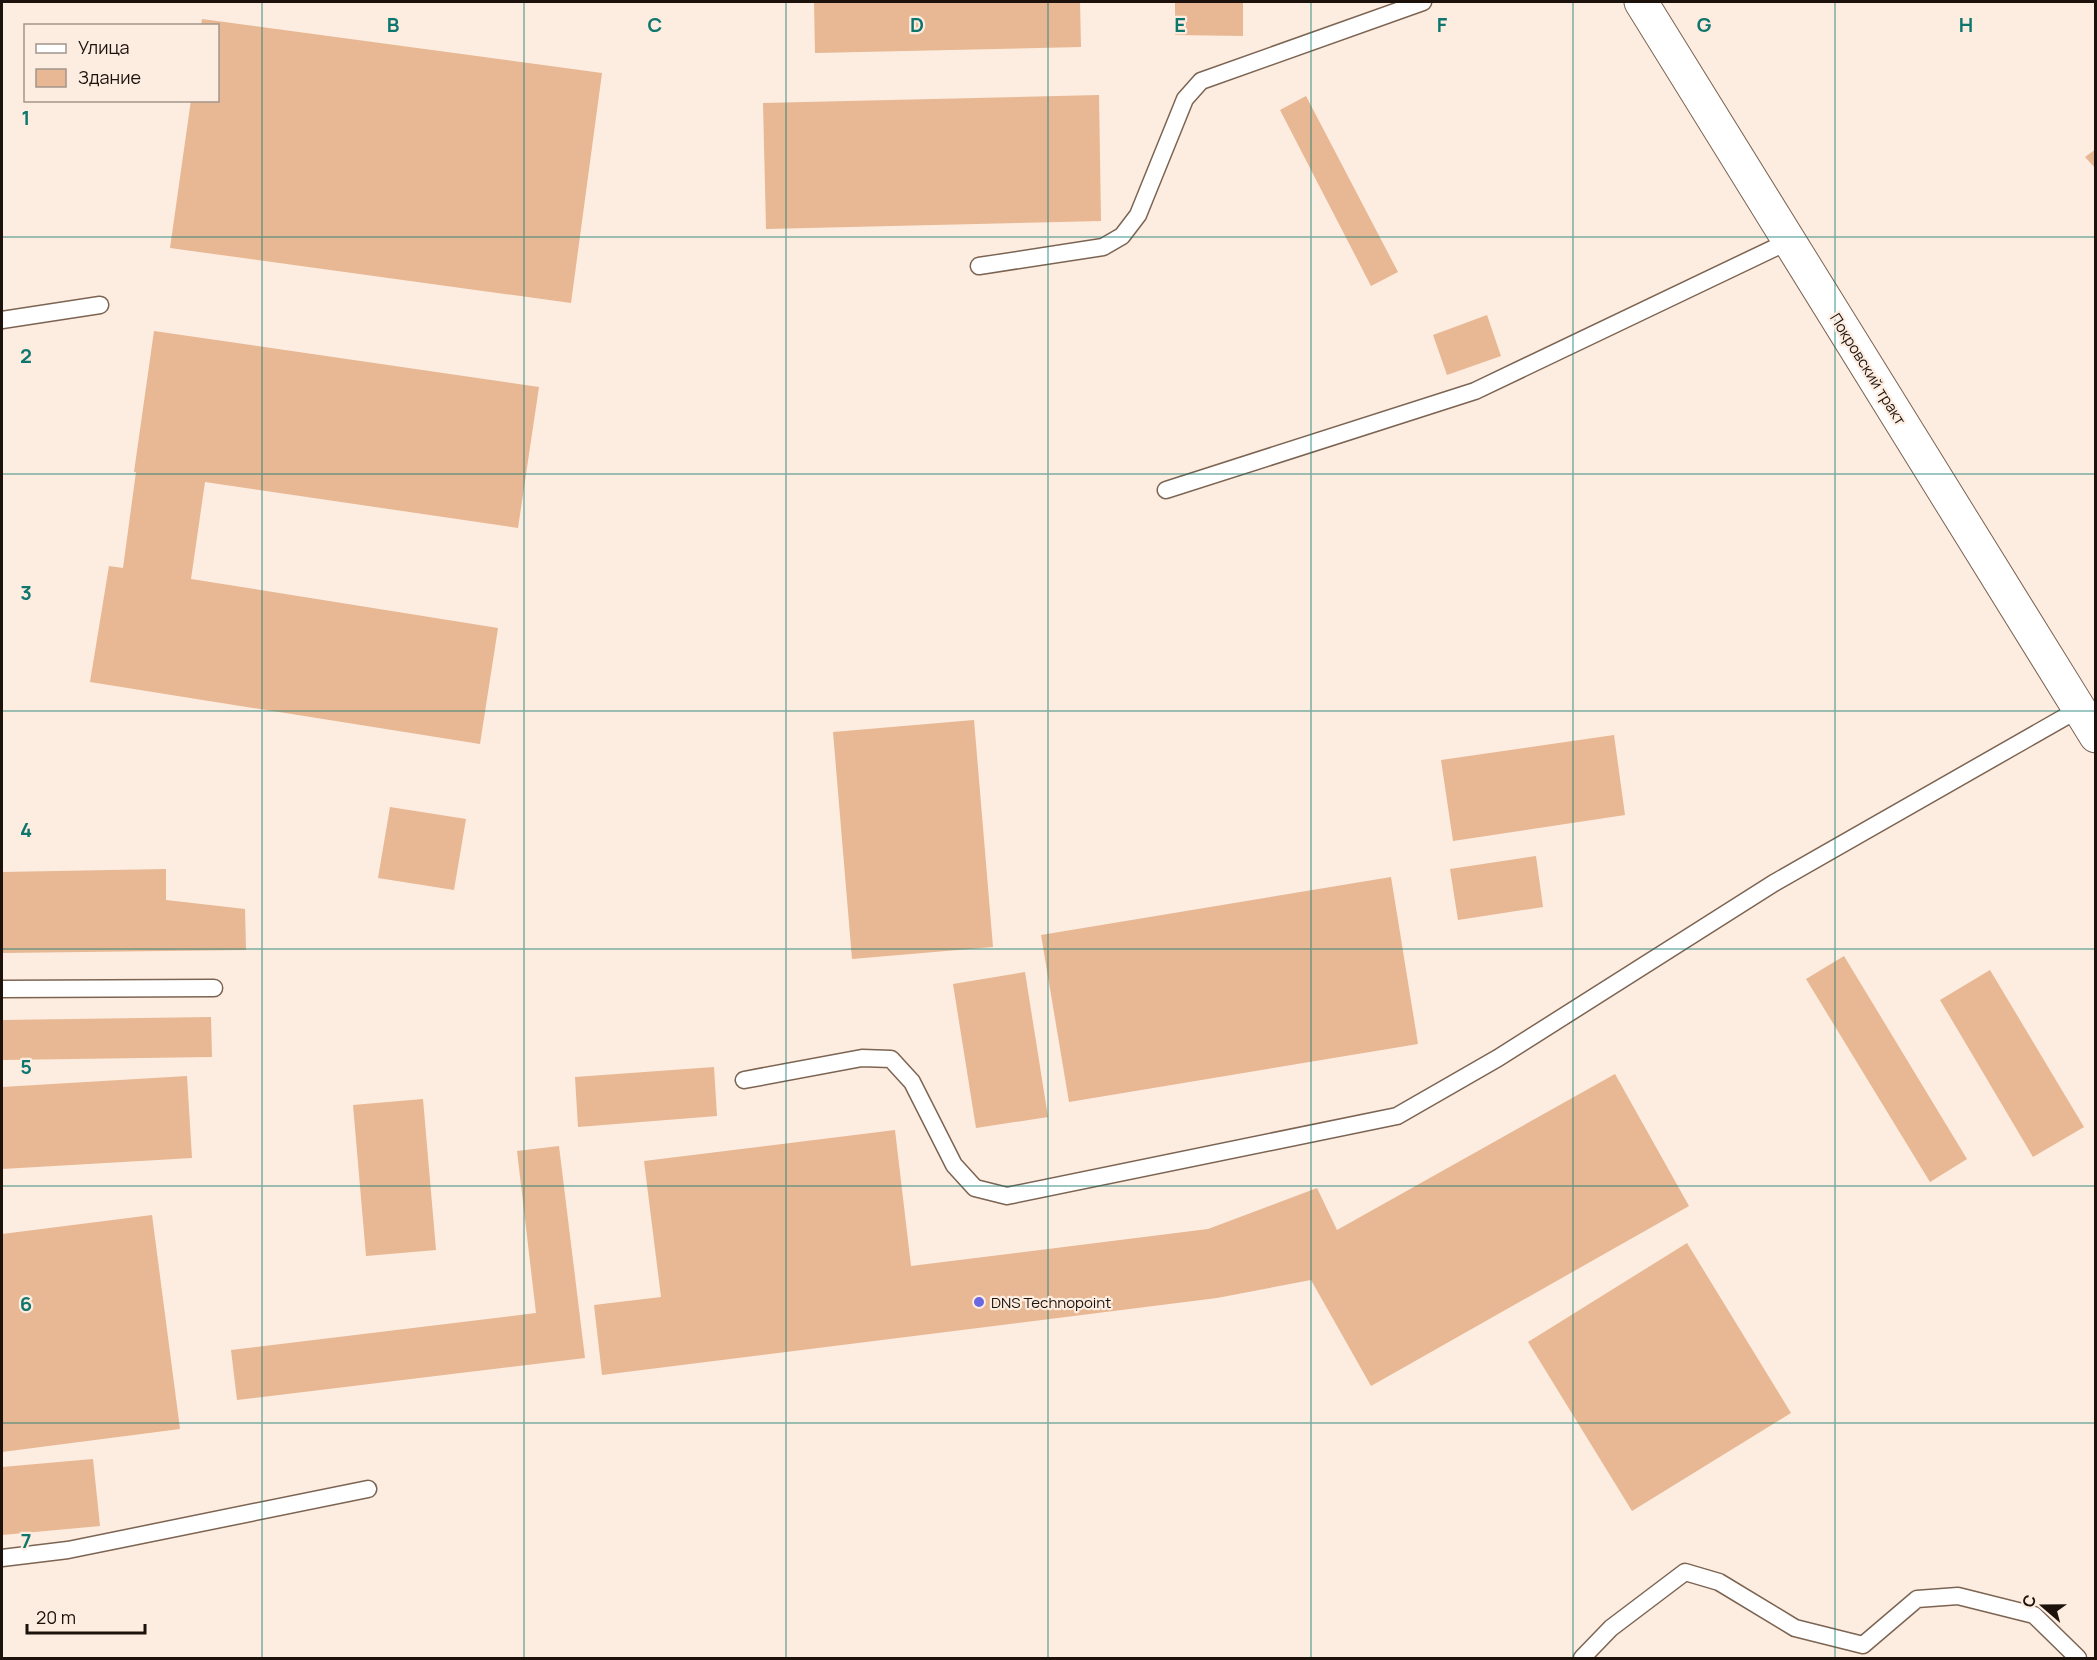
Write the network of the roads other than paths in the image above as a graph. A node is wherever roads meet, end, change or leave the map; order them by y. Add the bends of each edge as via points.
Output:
1 (1423, 2) edge
2 (1641, 2) edge
3 (1789, 241) junction
4 (979, 266) dead end
5 (100, 305) dead end
6 (2, 320) edge
7 (1166, 490) dead end
8 (2087, 722) edge
9 (214, 988) dead end
10 (2, 989) edge
11 (744, 1080) dead end
12 (368, 1489) dead end
13 (2, 1558) edge
14 (1582, 1659) edge
15 (2078, 1659) edge

1 - 4 lane via 1201,81 1185,99 1138,214 1122,236 1104,247
2 - 3 main road, Покровский тракт
3 - 7 lane via 1475,391
3 - 8 main road, Покровский тракт
5 - 6 lane
8 - 11 lane via 1774,883 1498,1058 1397,1116 1008,1196 975,1188 954,1165 912,1082 891,1059 862,1058
9 - 10 lane
12 - 13 lane via 68,1550
14 - 15 lane via 1611,1628 1685,1572 1719,1582 1795,1628 1863,1646 1917,1599 1958,1596 2034,1615

